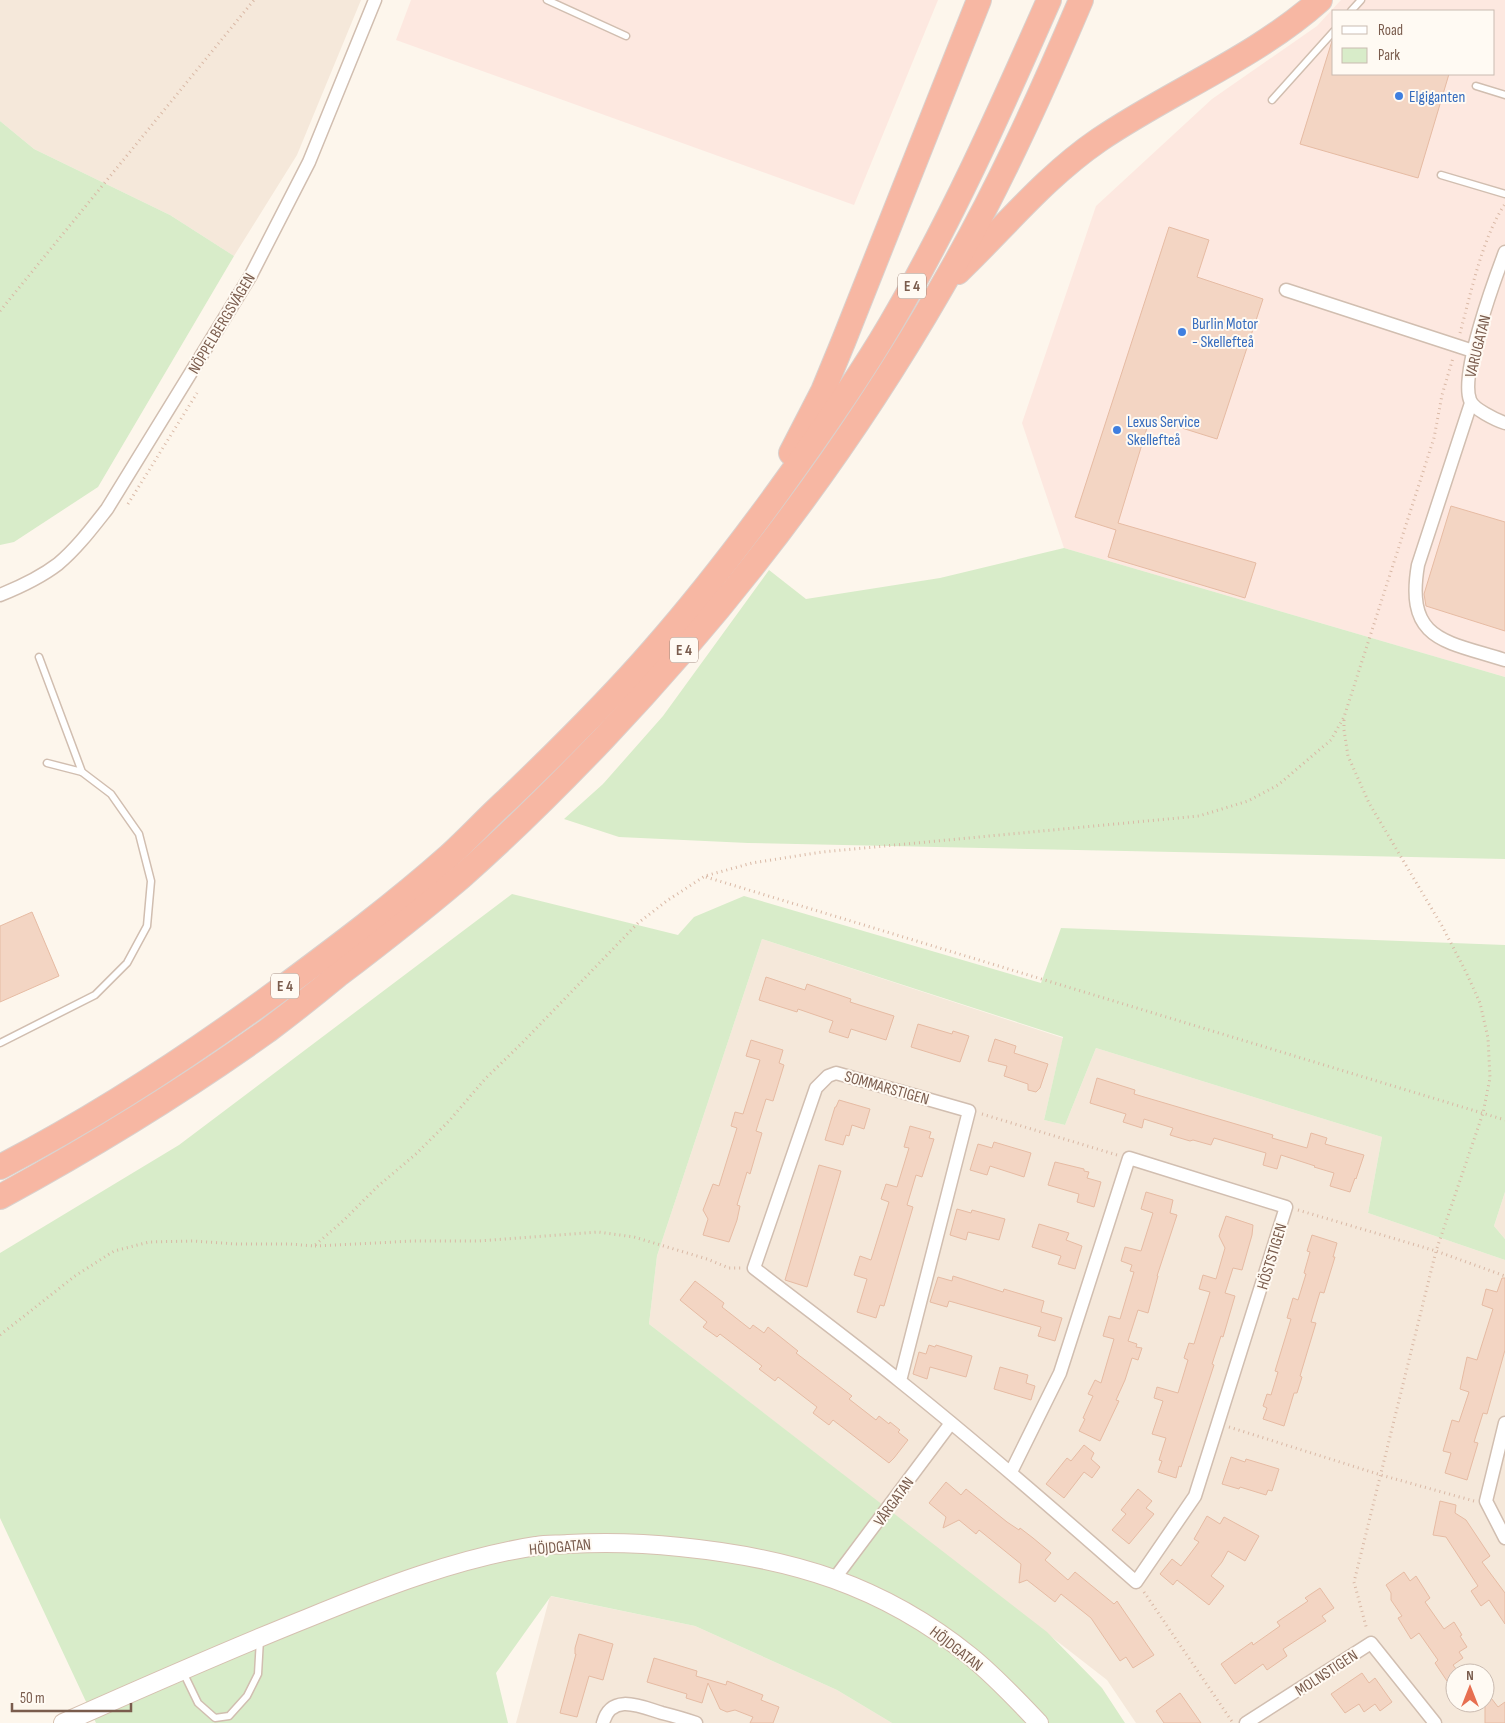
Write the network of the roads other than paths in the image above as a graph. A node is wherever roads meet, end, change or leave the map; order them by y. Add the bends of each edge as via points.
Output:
1 (375, 0) edge
2 (546, 0) edge
3 (979, 0) edge
4 (1049, 0) edge
5 (1081, 0) edge
6 (1320, 0) edge
7 (1361, 0) edge
8 (1353, 10) edge
9 (1332, 33) edge
10 (626, 36) dead end
11 (1476, 86) dead end
12 (1505, 95) edge
13 (1272, 100) dead end
14 (1441, 175) dead end
15 (1505, 194) edge
16 (1505, 252) edge
17 (942, 288) junction
18 (1286, 290) dead end
19 (1473, 351) junction
20 (1471, 403) junction
21 (1505, 422) edge
22 (737, 549) junction
23 (0, 595) edge
24 (39, 657) dead end
25 (1505, 660) edge
26 (47, 763) dead end
27 (82, 772) junction
28 (0, 1043) edge
29 (0, 1167) edge
30 (0, 1197) edge
31 (900, 1380) junction
32 (951, 1423) junction
33 (1505, 1424) edge
34 (1011, 1472) junction
35 (1505, 1538) edge
36 (835, 1578) junction
37 (260, 1637) junction
38 (182, 1671) junction
39 (63, 1723) edge
40 (604, 1723) edge
41 (696, 1723) edge
42 (1039, 1723) edge
43 (1246, 1723) edge
44 (1434, 1723) edge

1 - 23 street, NÖPPELBERGSVÄGEN via 309,162 251,275 107,509 58,564
2 - 10 lane
3 - 22 highway via 823,391
4 - 22 highway, E 4 via 973,168 888,328 811,447
5 - 17 highway, E 4 via 1008,161
6 - 17 highway via 1250,50 1100,139 1062,167
7 - 8 lane
9 - 13 lane
11 - 12 lane
14 - 15 lane
16 - 19 street, VARUGATAN
17 - 30 highway, E 4 via 854,428 754,565 700,633 557,787 409,921 266,1031 173,1094
18 - 19 street
19 - 20 street, VARUGATAN via 1467,389
20 - 21 street
20 - 25 street via 1418,565 1416,601 1421,621 1436,635
22 - 29 highway, E 4 via 610,698 448,856 339,946 248,1013 106,1108
24 - 27 lane
26 - 27 lane
27 - 28 lane via 111,794 139,834 151,881 147,926 127,963 95,995
31 - 31 street, SOMMARSTIGEN via 969,1110 836,1073 816,1088 754,1268
31 - 32 street
32 - 34 street
32 - 36 street, VÅRGATAN
33 - 35 street via 1486,1502
34 - 34 street, HÖSTSTIGEN via 1060,1373 1128,1158 1286,1207 1195,1496 1136,1582
36 - 37 street, HÖJDGATAN via 778,1561 711,1550 602,1542 538,1546 485,1556 429,1573
36 - 42 street, HÖJDGATAN via 883,1599 971,1656
37 - 38 street, HÖJDGATAN
37 - 38 lane via 258,1674 247,1696 229,1716 215,1718 198,1703
38 - 39 street, HÖJDGATAN
40 - 41 street via 611,1708 633,1704
43 - 44 street, MOLNSTIGEN via 1371,1643

